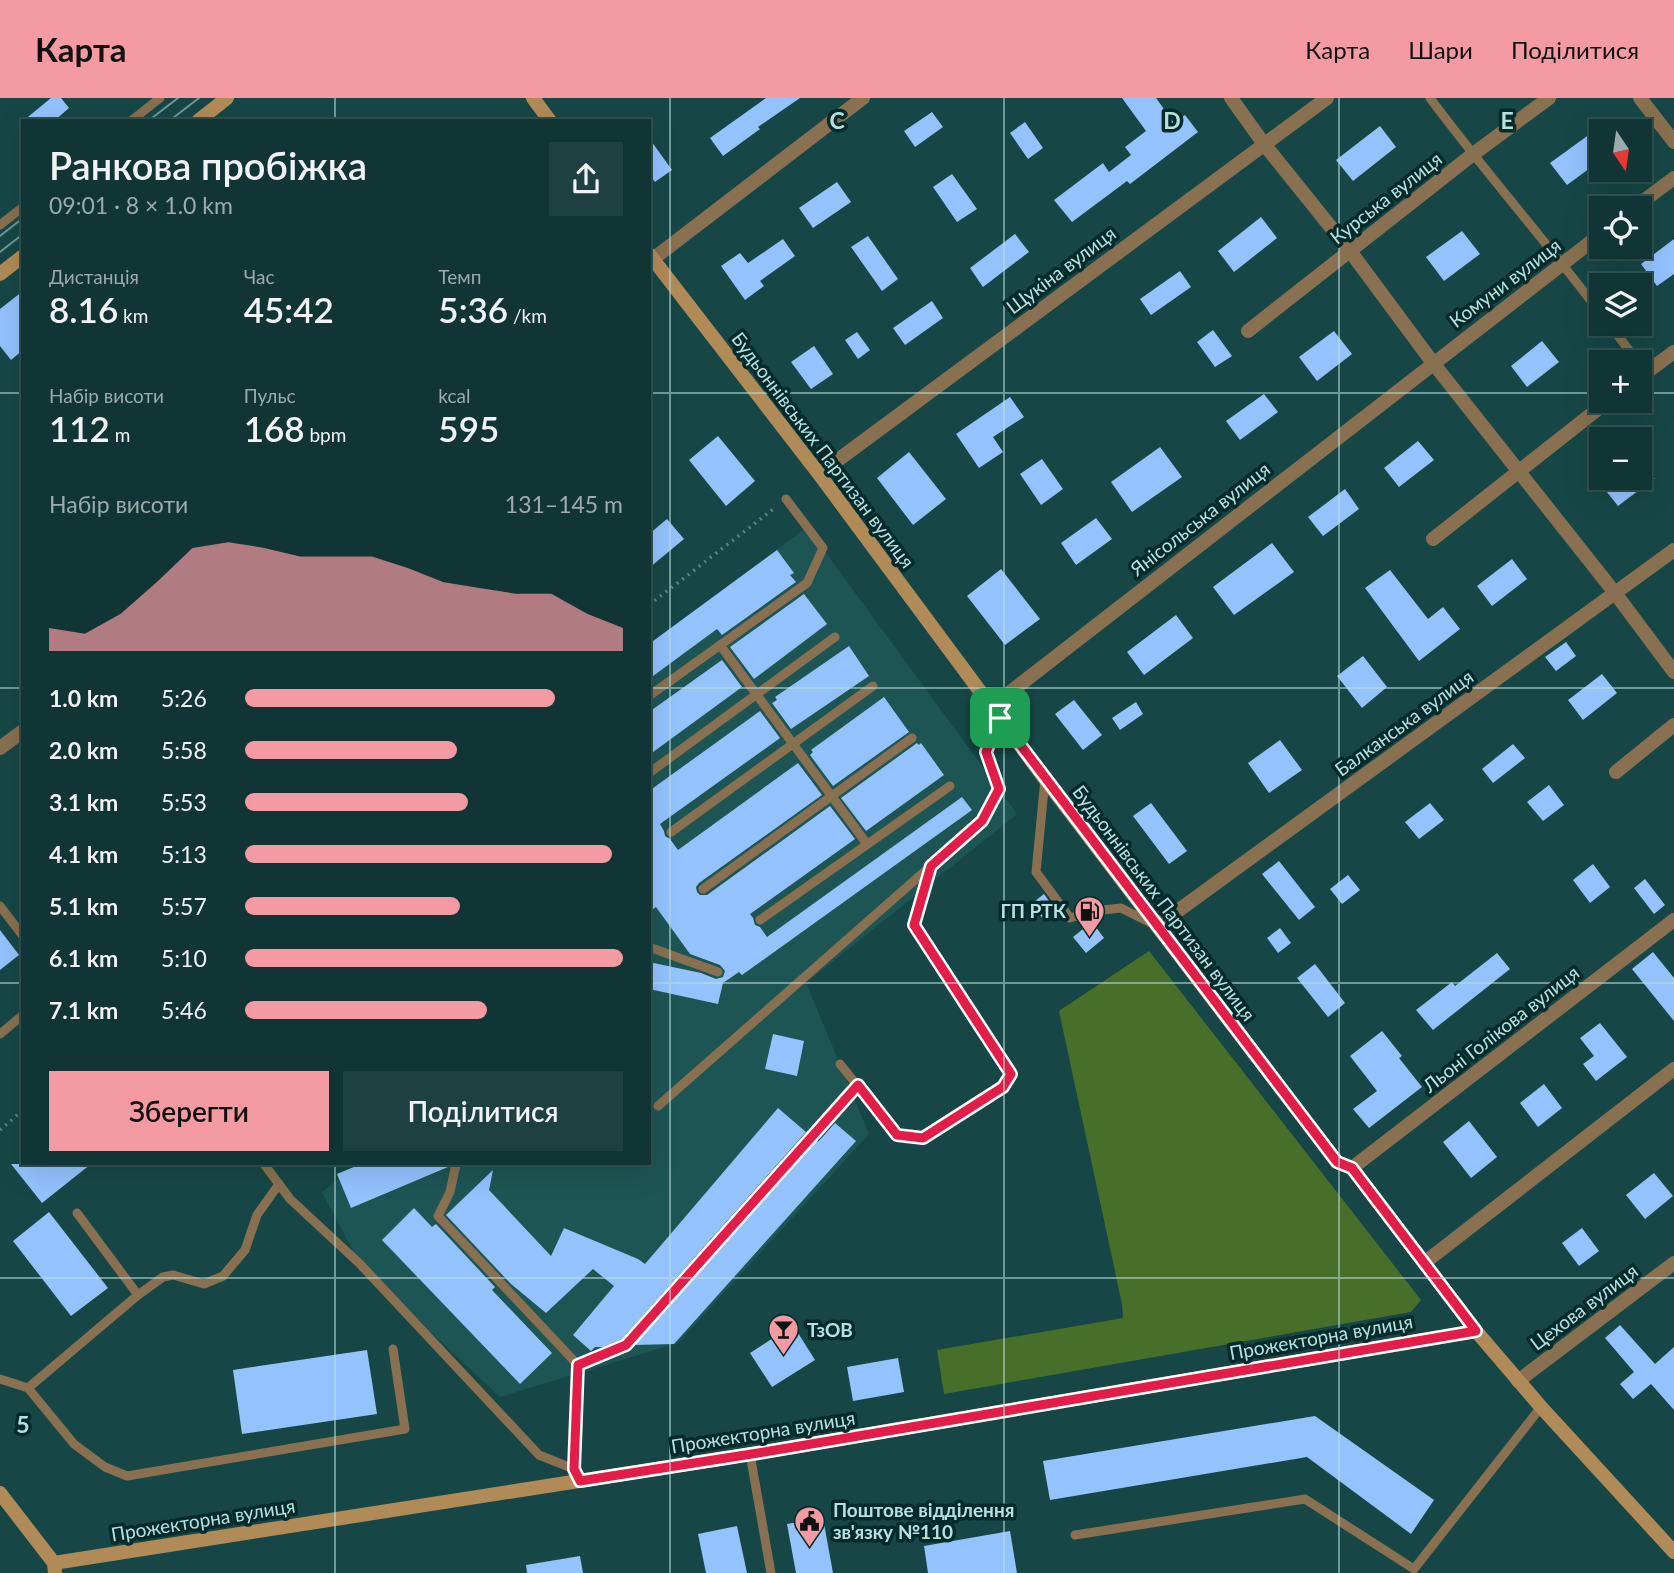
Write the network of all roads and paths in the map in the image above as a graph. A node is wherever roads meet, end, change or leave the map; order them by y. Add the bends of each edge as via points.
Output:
1 (160, 98) edge
2 (228, 98) edge
3 (533, 98) edge
4 (863, 98) edge
5 (1231, 98) edge
6 (1327, 98) edge
7 (1430, 98) edge
8 (1549, 98) edge
9 (1640, 98) edge
10 (134, 119) edge
11 (201, 119) edge
12 (549, 119) edge
13 (1674, 142) edge
14 (1264, 144) junction
15 (1472, 155) junction
16 (1674, 178) edge
17 (1650, 196) edge
18 (21, 209) edge
19 (0, 225) edge
20 (1589, 243) edge
21 (1350, 251) junction
22 (651, 257) edge
23 (21, 258) edge
24 (651, 259) edge
25 (1563, 263) junction
26 (0, 274) edge
27 (1589, 298) edge
28 (1248, 331) dead end
29 (1674, 352) edge
30 (1433, 363) junction
31 (1652, 363) edge
32 (1592, 413) edge
33 (1517, 471) junction
34 (819, 474) junction
35 (786, 499) joint
36 (1433, 539) dead end
37 (1674, 550) edge
38 (1615, 593) junction
39 (651, 603) edge
40 (835, 637) dead end
41 (720, 645) junction
42 (1674, 672) edge
43 (873, 686) dead end
44 (756, 694) junction
45 (651, 695) edge
46 (995, 712) junction
47 (1674, 726) edge
48 (21, 732) edge
49 (912, 738) dead end
50 (793, 744) junction
51 (0, 748) edge
52 (651, 771) edge
53 (1616, 772) dead end
54 (1045, 779) junction
55 (950, 786) dead end
56 (832, 796) junction
57 (671, 832) dead end
58 (867, 844) junction
59 (931, 866) junction
60 (703, 889) dead end
61 (0, 906) edge
62 (760, 920) dead end
63 (1674, 920) edge
64 (1157, 926) junction
65 (21, 933) edge
66 (651, 948) edge
67 (718, 972) dead end
68 (21, 1017) edge
69 (0, 1034) edge
70 (840, 1064) dead end
71 (1674, 1069) edge
72 (858, 1085) junction
73 (658, 1106) dead end
74 (21, 1112) edge
75 (0, 1130) edge
76 (265, 1165) edge
77 (457, 1165) edge
78 (1352, 1168) junction
79 (279, 1184) junction
80 (77, 1213) dead end
81 (1424, 1263) junction
82 (1674, 1263) edge
83 (138, 1294) junction
84 (1476, 1331) junction
85 (393, 1349) dead end
86 (578, 1365) junction
87 (0, 1379) edge
88 (1518, 1381) junction
89 (28, 1388) junction
90 (1541, 1408) junction
91 (750, 1454) junction
92 (577, 1475) junction
93 (0, 1493) edge
94 (1075, 1535) dead end
95 (1674, 1552) edge
96 (54, 1568) edge
97 (771, 1573) edge

1 - 10 lane
2 - 11 main road
3 - 12 main road
4 - 22 street
5 - 14 street
6 - 14 street, Щукіна вулиця
7 - 15 lane
8 - 15 street, Курська вулиця
9 - 13 street
14 - 21 street
14 - 34 street, Щукіна вулиця
15 - 21 street, Курська вулиця
15 - 25 lane
16 - 17 street
18 - 19 lane
20 - 25 street, Комуни вулиця
21 - 28 street, Курська вулиця
21 - 30 street
23 - 26 main road
24 - 34 main road, Будьоннівських Партизан вулиця
25 - 27 lane
25 - 30 street, Комуни вулиця
29 - 31 street
30 - 33 street
30 - 46 street, Янісольська вулиця
32 - 33 street
33 - 36 street
33 - 38 street
34 - 46 main road, Будьоннівських Партизан вулиця
35 - 39 path
35 - 41 lane via 823,548 817,563 807,583
37 - 38 street, Балканська вулиця
38 - 42 street
38 - 64 street, Балканська вулиця
40 - 44 lane
41 - 44 lane
41 - 45 lane
43 - 50 lane
44 - 50 lane
44 - 52 lane
46 - 54 main road, Будьоннівських Партизан вулиця
46 - 59 lane via 986,752 999,789 982,821
47 - 53 street
48 - 51 street
49 - 56 lane
50 - 56 lane
50 - 57 lane
54 - 64 main road, Будьоннівських Партизан вулиця
54 - 64 lane via 1036,872 1070,918 1121,908
55 - 58 lane
56 - 58 lane
56 - 60 lane
58 - 62 lane
59 - 72 lane via 914,925 1011,1074 1003,1087 923,1138 897,1135
59 - 73 lane
61 - 65 lane
63 - 78 street, Льоні Голікова вулиця
64 - 78 main road, Будьоннівських Партизан вулиця via 1337,1162
66 - 67 lane
68 - 69 lane
70 - 72 lane
71 - 81 street
72 - 86 lane via 626,1345
74 - 75 path
76 - 79 lane
77 - 86 lane via 438,1216
78 - 81 main road, Будьоннівських Партизан вулиця
79 - 83 lane via 257,1215 245,1250 223,1276 204,1284 173,1275 163,1277
79 - 92 lane via 539,1455
80 - 83 lane
81 - 84 main road, Будьоннівських Партизан вулиця
82 - 88 street, Цехова вулиця
83 - 89 lane
84 - 88 main road, Будьоннівських Партизан вулиця
84 - 91 main road, Прожекторна вулиця
85 - 89 lane via 405,1429 127,1476 105,1467 74,1444
86 - 92 lane
87 - 89 lane
88 - 90 main road, Будьоннівських Партизан вулиця
90 - 94 lane via 1414,1569 1305,1499
90 - 95 main road, Будьоннівських Партизан вулиця
91 - 92 main road, Прожекторна вулиця
91 - 97 lane
92 - 96 main road, Прожекторна вулиця
93 - 96 main road

